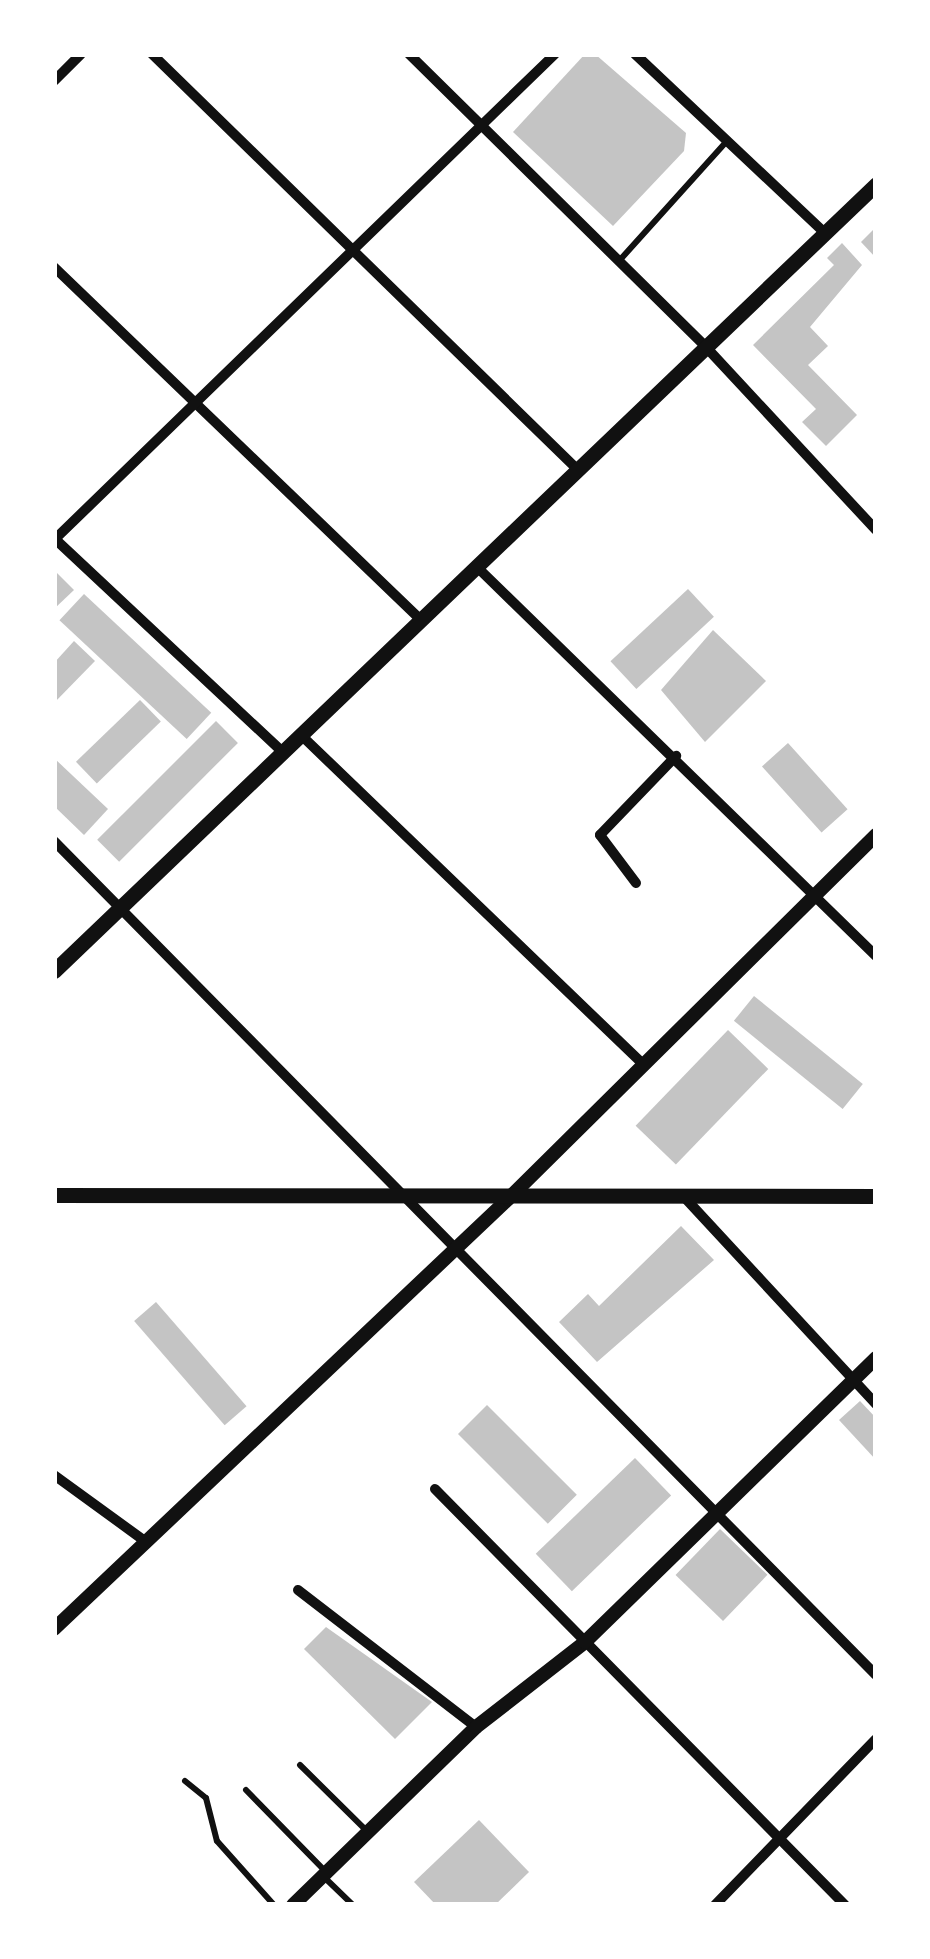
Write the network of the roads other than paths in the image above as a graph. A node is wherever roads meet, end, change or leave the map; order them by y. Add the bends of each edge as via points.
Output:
1 (81, 54) edge
2 (152, 54) edge
3 (410, 54) edge
4 (556, 54) edge
5 (635, 54) edge
6 (54, 81) edge
7 (482, 124) junction
8 (727, 141) junction
9 (876, 184) edge
10 (824, 232) junction
11 (352, 254) junction
12 (620, 261) junction
13 (54, 267) edge
14 (705, 346) junction
15 (194, 408) junction
16 (577, 469) junction
17 (876, 530) edge
18 (54, 539) edge
19 (478, 568) junction
20 (421, 620) junction
21 (302, 736) junction
22 (284, 753) junction
23 (676, 756) junction
24 (876, 835) edge
25 (54, 841) edge
26 (636, 883) dead end
27 (816, 890) junction
28 (123, 904) junction
29 (876, 956) edge
30 (54, 971) edge
31 (640, 1061) junction
32 (54, 1195) edge
33 (876, 1196) edge
34 (404, 1197) junction
35 (508, 1199) junction
36 (686, 1199) junction
37 (454, 1248) junction
38 (876, 1358) edge
39 (852, 1381) junction
40 (876, 1404) edge
41 (54, 1475) edge
42 (435, 1489) dead end
43 (716, 1512) junction
44 (145, 1541) junction
45 (298, 1590) dead end
46 (54, 1629) edge
47 (585, 1642) junction
48 (876, 1675) edge
49 (476, 1727) junction
50 (876, 1739) edge
51 (300, 1765) dead end
52 (185, 1781) dead end
53 (246, 1790) dead end
54 (368, 1832) junction
55 (779, 1839) junction
56 (325, 1874) junction
57 (274, 1905) edge
58 (293, 1905) edge
59 (353, 1905) edge
60 (716, 1905) edge
61 (845, 1905) edge

1 - 6 street
2 - 11 street
3 - 7 street
4 - 7 street
5 - 8 street
7 - 11 street
7 - 12 street
8 - 10 street
8 - 12 lane
9 - 10 main road
10 - 14 main road
11 - 15 street
11 - 16 street
12 - 14 street
13 - 15 street
14 - 16 main road
14 - 17 street
15 - 18 street
15 - 20 street
16 - 19 main road
18 - 22 street
19 - 20 main road
19 - 23 street
20 - 21 main road
21 - 22 main road
21 - 31 street
22 - 28 main road
23 - 26 street via 601,835
23 - 27 street
24 - 27 street
25 - 28 street
27 - 29 street
27 - 31 street
28 - 30 main road
28 - 34 street
31 - 35 street
32 - 34 main road
33 - 36 main road
34 - 35 main road
34 - 37 street
35 - 36 main road
35 - 37 street
36 - 39 street
37 - 43 street
37 - 44 street
38 - 39 street
39 - 40 street
39 - 43 street
41 - 44 street
42 - 47 street
43 - 47 street
43 - 48 street
44 - 46 street
45 - 49 street
47 - 49 street
47 - 55 street
49 - 54 street
50 - 55 street
51 - 54 lane
52 - 57 lane via 206,1798 217,1841
53 - 56 lane
54 - 56 street
55 - 60 street
55 - 61 street
56 - 58 street
56 - 59 lane

